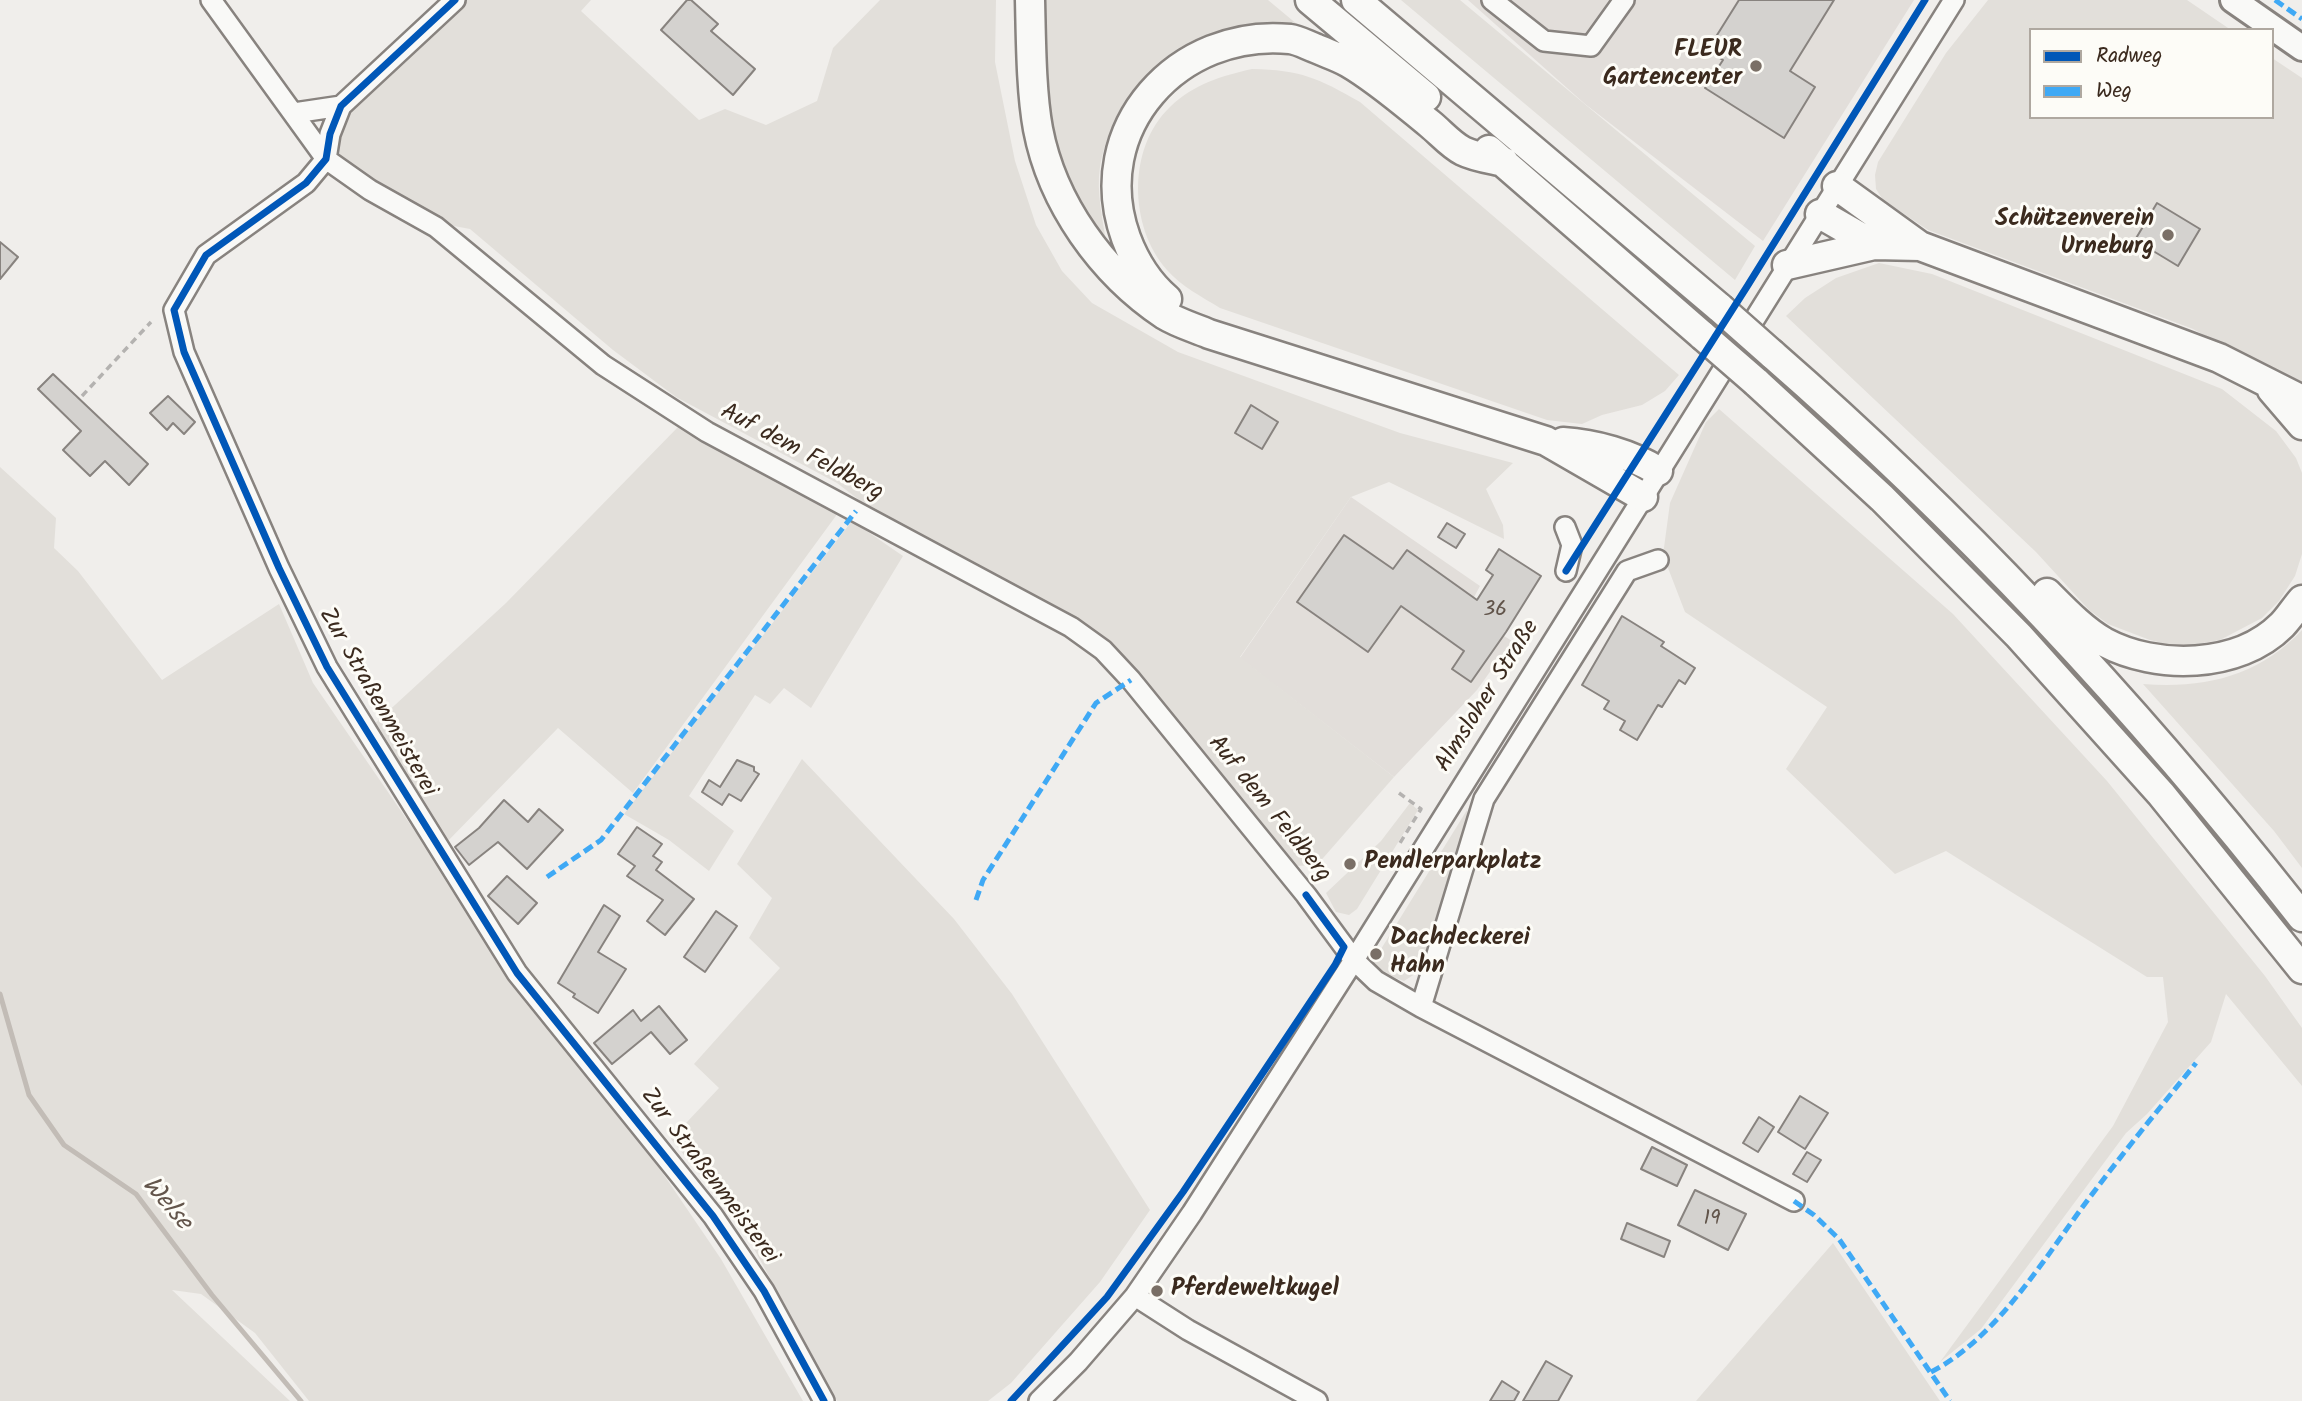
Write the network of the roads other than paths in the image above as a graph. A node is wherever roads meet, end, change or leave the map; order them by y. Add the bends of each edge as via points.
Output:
1 (211, 0) edge
2 (455, 0) edge
3 (1030, 0) edge
4 (1310, 0) edge
5 (1356, 0) edge
6 (1492, 0) edge
7 (1624, 0) edge
8 (1954, 0) edge
9 (2233, 0) edge
10 (2273, 28) edge
11 (2274, 29) edge
12 (2302, 48) edge
13 (341, 106) junction
14 (294, 113) junction
15 (326, 159) junction
16 (1504, 162) junction
17 (1837, 186) junction
18 (1820, 214) junction
19 (1874, 245) junction
20 (1920, 246) junction
21 (1787, 265) junction
22 (1209, 334) junction
23 (2263, 380) junction
24 (2302, 400) edge
25 (2302, 425) edge
26 (1546, 440) junction
27 (1658, 471) junction
28 (1643, 497) junction
29 (1565, 527) dead end
30 (1963, 533) junction
31 (1658, 560) dead end
32 (1566, 571) dead end
33 (2302, 600) edge
34 (2302, 918) edge
35 (1354, 960) junction
36 (2302, 969) edge
37 (1421, 1007) junction
38 (1794, 1201) dead end
39 (1135, 1296) junction
40 (824, 1401) edge
41 (1039, 1401) edge
42 (1317, 1401) edge

1 - 14 street, Auf dem Feldberg
2 - 13 street, Zur Straßenmeisterei
3 - 22 highway via 1038,128 1051,175 1068,211 1090,243 1140,296 1168,317
4 - 16 highway
5 - 30 highway, bridge via 1843,416
6 - 7 street via 1544,41 1591,46
8 - 17 street, Almsloher Straße
9 - 10 main road
11 - 12 main road
13 - 14 street
13 - 15 street, Zur Straßenmeisterei
14 - 15 street, Auf dem Feldberg
15 - 35 street, Auf dem Feldberg via 436,227 603,365 695,424 1071,627 1103,650 1306,895
15 - 40 street, Zur Straßenmeisterei via 306,183 206,255 174,310 184,352 279,568 334,678 517,973 713,1216 764,1292
16 - 22 highway via 1463,151 1348,62 1294,40 1264,37 1231,42 1194,57 1161,81 1134,117 1120,153 1116,184 1119,219 1139,265 1159,292
16 - 36 highway, bridge via 1756,382 1882,498 2019,636 2161,794
17 - 18 street, Almsloher Straße
17 - 20 highway
18 - 19 highway
18 - 21 street, Almsloher Straße
19 - 20 highway
19 - 21 highway
20 - 23 highway via 2219,359
21 - 27 street, Almsloher Straße
22 - 26 highway
23 - 24 highway
23 - 25 highway
26 - 27 highway via 1575,442 1638,459
26 - 28 highway
27 - 28 street, Almsloher Straße
28 - 35 street, Almsloher Straße
29 - 32 street via 1572,545
30 - 33 highway via 2002,548 2084,627 2104,642 2141,657 2211,660 2254,645 2281,626
30 - 34 highway via 2113,690
31 - 37 street via 1627,571 1484,799
35 - 37 street, Auf dem Feldberg via 1376,981
35 - 39 street, Almsloher Straße
37 - 38 street, Auf dem Feldberg
39 - 41 street, Almsloher Straße
39 - 42 street

